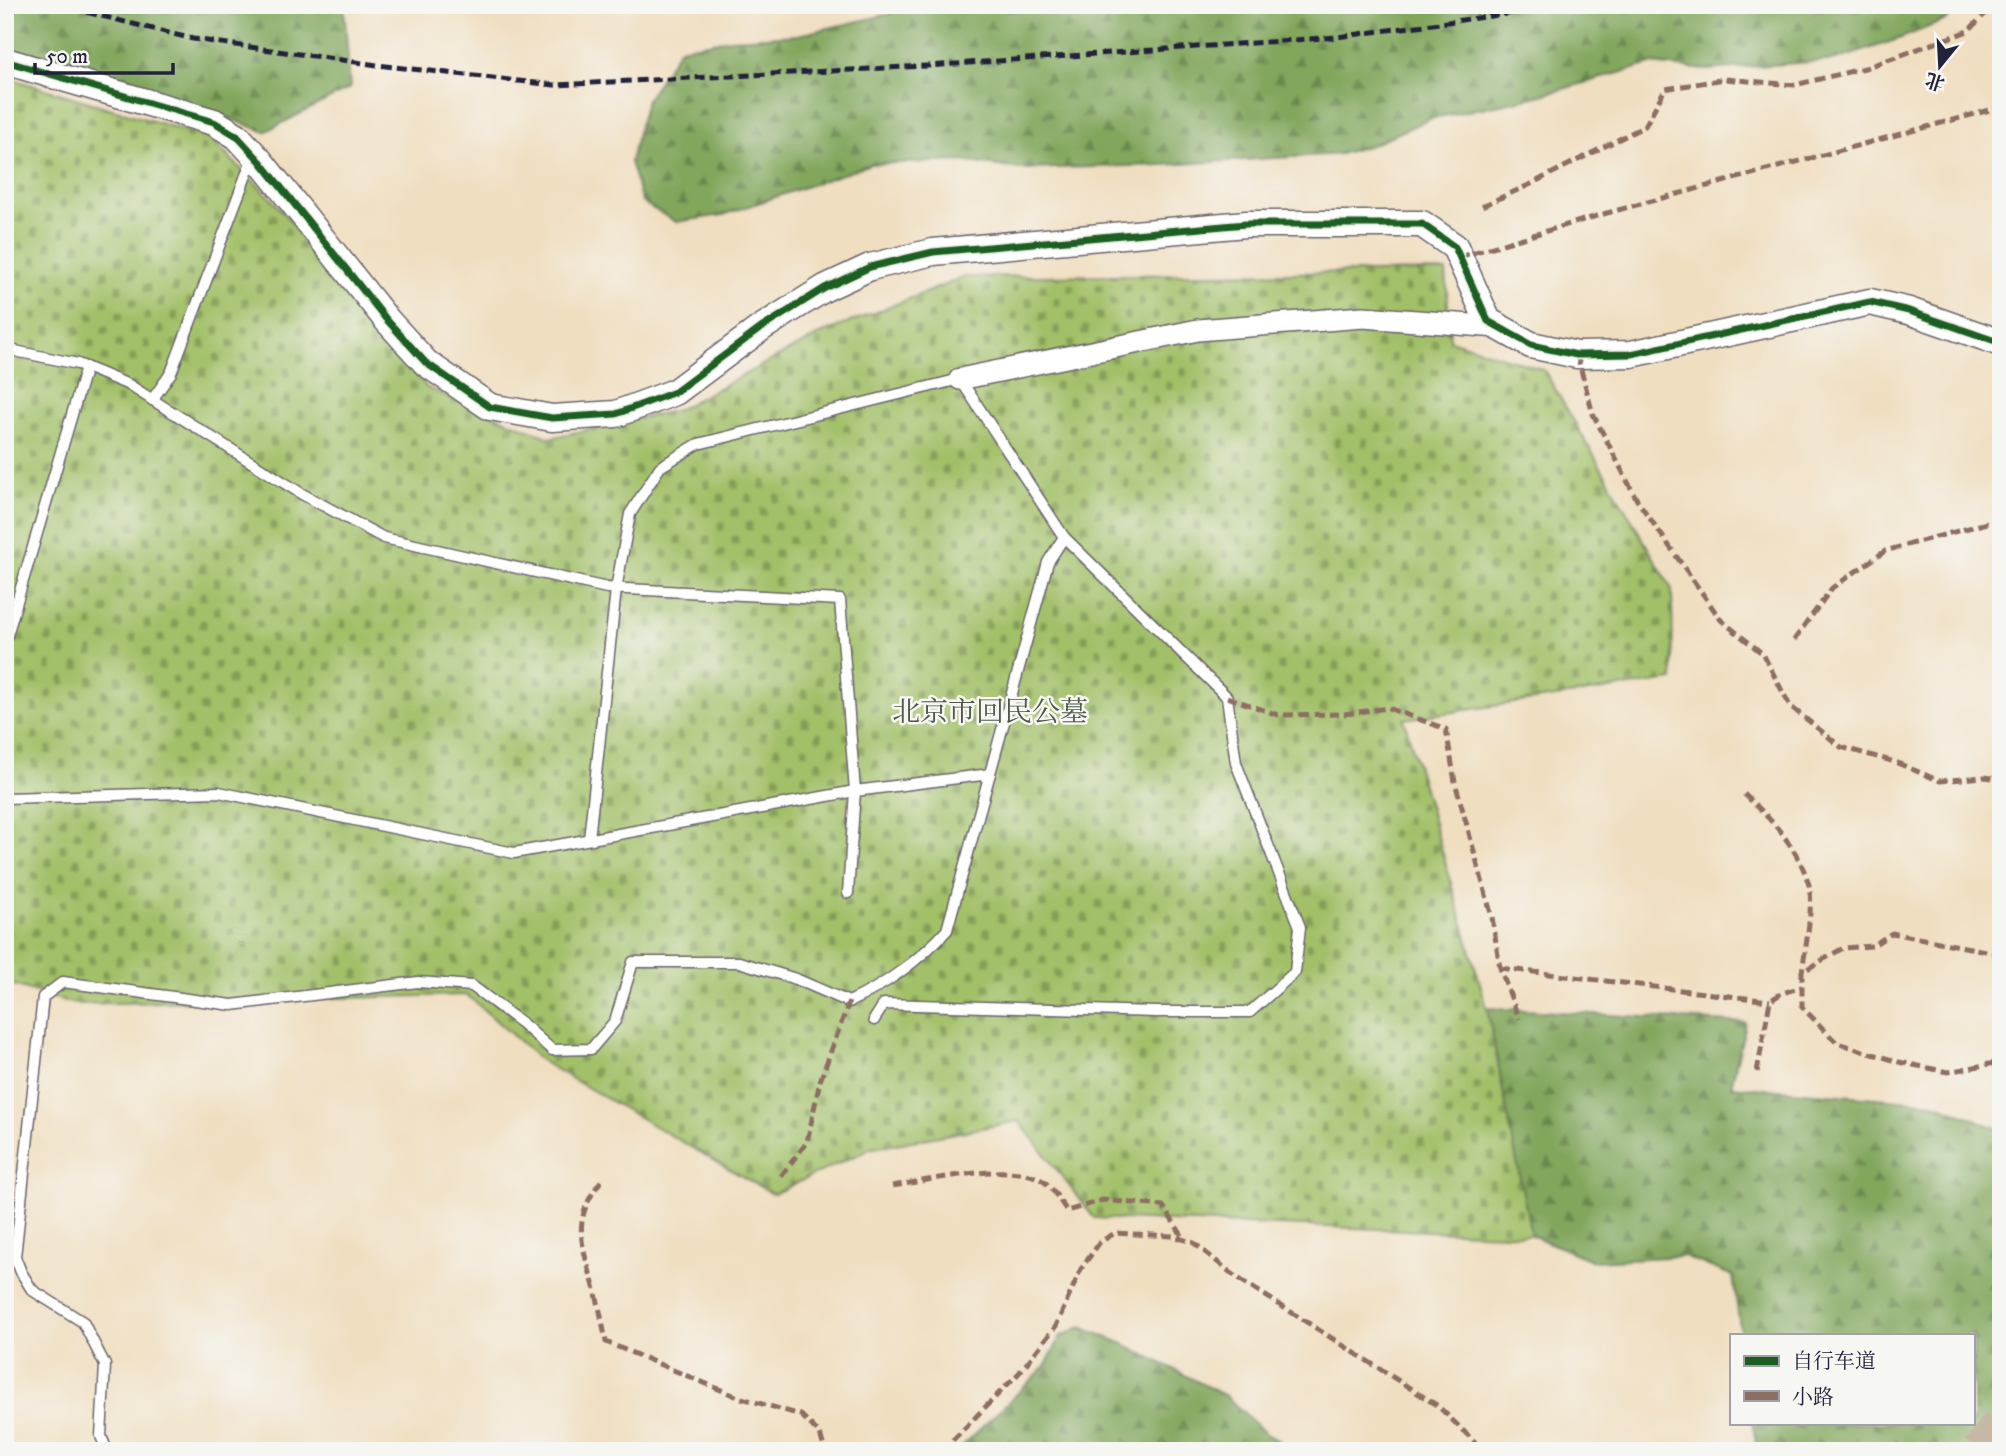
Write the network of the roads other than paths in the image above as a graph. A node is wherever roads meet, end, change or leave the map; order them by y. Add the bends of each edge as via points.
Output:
1 (5, 61) edge
2 (254, 154) junction
3 (1498, 327) junction
4 (2001, 343) edge
5 (5, 349) edge
6 (86, 367) junction
7 (960, 379) junction
8 (152, 400) junction
9 (1064, 537) junction
10 (616, 589) junction
11 (5, 642) edge
12 (990, 774) junction
13 (855, 791) junction
14 (5, 798) edge
15 (589, 839) junction
16 (848, 893) dead end
17 (874, 1020) dead end
18 (107, 1451) edge

1 - 2 street via 214,122
2 - 3 street via 426,363 490,407 552,418 616,414 675,392 761,328 825,288 870,267 933,252 1246,224 1422,224 1455,247 1488,321
2 - 8 lane via 171,373
3 - 4 street via 1531,345 1577,355 1632,354 1870,302
3 - 7 street via 1363,317 1198,330
5 - 6 lane
6 - 8 lane
6 - 11 lane
7 - 9 lane
7 - 10 lane via 698,444 660,467 630,514
8 - 10 lane via 302,494 384,538
9 - 12 lane via 1048,562
9 - 17 lane via 1227,697 1236,763 1300,928 1295,972 1250,1012 884,1004
10 - 13 lane via 840,600
10 - 15 lane
12 - 13 lane
12 - 18 lane via 947,930 931,948 849,1002 796,979 739,962 633,962 615,1021 591,1049 552,1050 472,986 418,982 232,1005 63,982 43,997 15,1257 32,1290 83,1322 105,1365 100,1436
13 - 15 lane
13 - 16 lane
14 - 15 lane via 219,792 514,853

